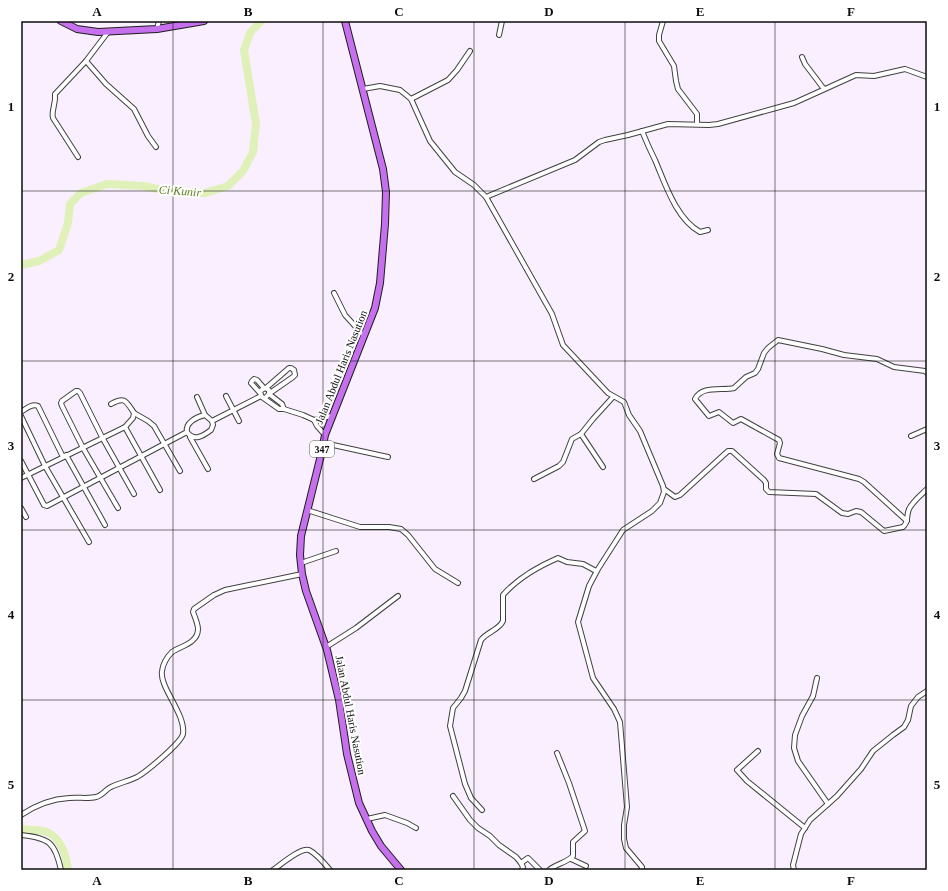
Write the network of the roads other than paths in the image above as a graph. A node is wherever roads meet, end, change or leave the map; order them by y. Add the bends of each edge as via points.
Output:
1 (61, 21) edge
2 (160, 21) edge
3 (204, 21) edge
4 (345, 21) edge
5 (502, 21) edge
6 (663, 21) edge
7 (157, 29) junction
8 (108, 31) junction
9 (499, 34) dead end
10 (470, 51) dead end
11 (802, 57) dead end
12 (86, 61) junction
13 (927, 77) edge
14 (363, 89) junction
15 (824, 89) junction
16 (411, 100) junction
17 (697, 124) junction
18 (642, 131) junction
19 (156, 147) dead end
20 (78, 157) dead end
21 (486, 197) junction
22 (708, 230) dead end
23 (334, 293) dead end
24 (364, 336) junction
25 (927, 373) edge
26 (265, 388) junction
27 (269, 394) junction
28 (226, 396) dead end
29 (262, 396) junction
30 (613, 396) junction
31 (197, 397) dead end
32 (111, 404) dead end
33 (284, 409) junction
34 (233, 410) junction
35 (21, 412) edge
36 (134, 413) junction
37 (205, 415) junction
38 (21, 416) edge
39 (331, 416) junction
40 (314, 420) junction
41 (212, 421) junction
42 (239, 421) dead end
43 (125, 427) junction
44 (927, 429) edge
45 (187, 432) junction
46 (581, 434) junction
47 (325, 435) junction
48 (911, 436) dead end
49 (102, 437) junction
50 (190, 437) junction
51 (324, 443) junction
52 (165, 444) junction
53 (83, 448) junction
54 (64, 456) junction
55 (142, 456) junction
56 (388, 457) dead end
57 (21, 461) edge
58 (45, 466) junction
59 (603, 467) dead end
60 (119, 468) junction
61 (208, 469) dead end
62 (180, 471) dead end
63 (28, 475) junction
64 (21, 478) edge
65 (101, 478) junction
66 (534, 478) dead end
67 (84, 487) junction
68 (664, 488) junction
69 (927, 489) edge
70 (160, 490) dead end
71 (134, 494) dead end
72 (63, 498) junction
73 (21, 508) edge
74 (118, 508) dead end
75 (307, 510) junction
76 (26, 517) dead end
77 (908, 521) junction
78 (105, 526) dead end
79 (89, 542) dead end
80 (336, 551) dead end
81 (301, 563) junction
82 (596, 571) junction
83 (302, 574) junction
84 (458, 584) dead end
85 (398, 596) dead end
86 (326, 647) junction
87 (817, 678) dead end
88 (927, 691) edge
89 (758, 751) dead end
90 (557, 753) dead end
91 (453, 796) dead end
92 (828, 804) junction
93 (482, 810) dead end
94 (21, 815) edge
95 (367, 819) junction
96 (416, 828) dead end
97 (804, 828) junction
98 (21, 835) edge
99 (571, 859) junction
100 (521, 862) junction
101 (586, 866) dead end
102 (61, 870) edge
103 (273, 870) edge
104 (330, 870) edge
105 (401, 870) edge
106 (522, 870) edge
107 (540, 870) edge
108 (549, 870) edge
109 (642, 870) edge
110 (794, 870) edge

1 - 8 main road via 77,29
2 - 7 street
3 - 7 main road
4 - 14 main road, Jalan Abdul Haris Nasution / 347
5 - 9 street
6 - 17 street via 659,41 674,66 678,89 697,114
7 - 8 main road
8 - 12 street
10 - 16 street via 448,80
11 - 15 street
12 - 19 street via 106,84 134,109
12 - 20 street via 55,94 52,114
13 - 15 street via 909,69 902,69 874,76 856,75
14 - 16 street via 380,86 400,90
14 - 24 main road, Jalan Abdul Haris Nasution / 347 via 386,192 380,283 375,308
15 - 17 street via 794,103 713,125
16 - 21 street via 430,141 455,172
17 - 18 street via 668,124
18 - 21 street via 602,141 575,160
18 - 22 street via 666,188 679,211 694,229 700,232
21 - 30 street via 552,314 563,345
23 - 24 street via 345,315
24 - 39 main road, Jalan Abdul Haris Nasution / 347
25 - 77 street via 894,367 872,358 844,355 778,340 764,353 755,373 734,388 710,390 699,394 695,399 709,416 719,412 733,423 741,419 779,440 776,454 779,458 862,481
26 - 27 street
26 - 27 street via 289,368 294,370 293,378
26 - 29 street via 262,389
26 - 29 street via 256,379 252,381
27 - 29 street via 266,397
27 - 33 street via 282,404
28 - 34 street
29 - 33 street via 279,409
29 - 34 street
30 - 46 street
30 - 68 street via 626,404
31 - 37 street
32 - 36 street via 123,399
33 - 40 street
34 - 41 street
34 - 42 street
35 - 54 street via 38,406
36 - 43 street
36 - 52 street via 151,423
37 - 41 street
37 - 45 street via 197,417 188,425
38 - 58 street
39 - 40 street
39 - 47 main road, Jalan Abdul Haris Nasution / 347
40 - 47 street
41 - 50 street via 211,430 196,438
43 - 49 street
43 - 55 street
44 - 48 street
45 - 50 street
45 - 52 street
46 - 59 street
46 - 66 street via 572,439 565,460 559,466
47 - 51 main road, Jalan Abdul Haris Nasution / 347
49 - 53 street
49 - 53 street via 80,392 76,391 61,404
49 - 60 street
50 - 61 street
51 - 56 street
51 - 75 main road, Jalan Abdul Haris Nasution / 347
52 - 55 street
52 - 62 street
53 - 54 street
53 - 65 street
54 - 58 street
54 - 67 street
55 - 60 street
55 - 70 street
57 - 63 street
58 - 63 street
58 - 72 street
60 - 65 street
60 - 71 street
63 - 64 street
63 - 72 street via 45,505
65 - 67 street
65 - 74 street
67 - 72 street
67 - 78 street
68 - 77 street via 677,497 728,451 732,451 764,480 769,492 816,494 842,513 861,512 884,531 903,527
68 - 82 street via 660,503 623,530
69 - 77 street via 909,510
72 - 79 street
73 - 76 street
75 - 81 main road, Jalan Abdul Haris Nasution / 347 via 300,536
75 - 84 street via 360,527 385,526 401,529 435,569
80 - 81 street
81 - 83 main road, Jalan Abdul Haris Nasution / 347
82 - 93 street via 583,564 566,562 558,558 525,575 503,595 502,624 481,640 465,691 453,708 450,724 465,784
82 - 109 street via 579,618 579,625 593,678 620,722 627,807 624,840 626,848
83 - 86 main road, Jalan Abdul Haris Nasution / 347
83 - 94 street via 225,590 194,609 197,635 191,642 171,653 162,671 183,733 175,745 147,770 110,787 98,797 49,801
85 - 86 street via 362,624
86 - 95 main road, Jalan Abdul Haris Nasution / 347 via 339,700 347,754 359,803
87 - 92 street via 813,696 795,735 794,748 798,761
88 - 92 street via 912,706 904,727 873,751
89 - 97 street via 737,770
90 - 99 street via 585,828 573,842
91 - 100 street via 478,828
92 - 97 street
95 - 96 street via 385,815
95 - 105 main road, Jalan Abdul Haris Nasution / 347 via 381,846
97 - 110 street via 793,865
98 - 102 street via 44,839 52,845
99 - 101 street
99 - 108 street
100 - 106 street
100 - 107 street via 528,858
103 - 104 street via 302,850 310,851

